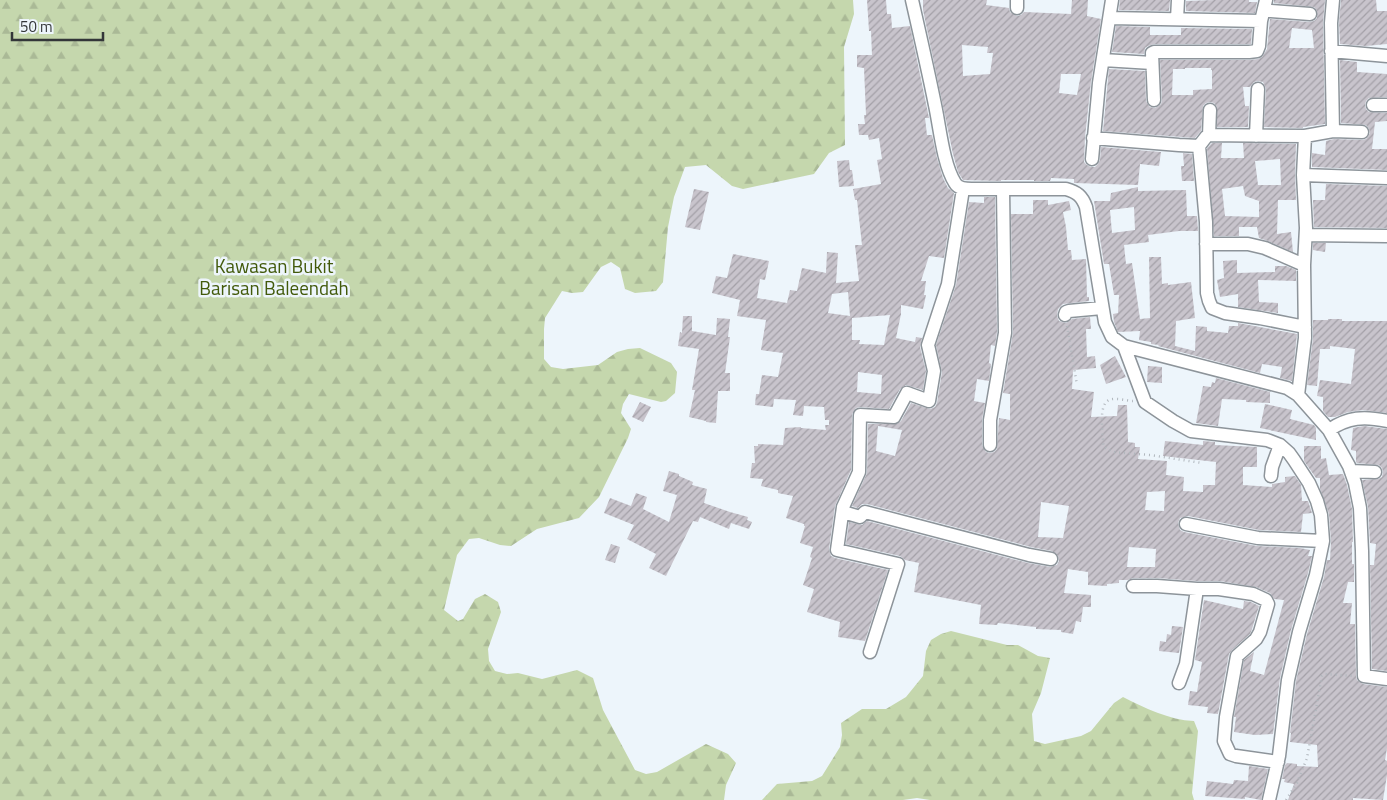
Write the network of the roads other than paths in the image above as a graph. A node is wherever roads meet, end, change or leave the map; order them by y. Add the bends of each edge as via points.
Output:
1 (912, 0) edge
2 (1112, 0) edge
3 (1178, 0) edge
4 (1333, 0) edge
5 (1264, 11) edge
6 (1310, 14) dead end
7 (1110, 18) junction
8 (1177, 19) junction
9 (1331, 51) junction
10 (1387, 56) edge
11 (1103, 60) junction
12 (1152, 63) junction
13 (1258, 89) dead end
14 (1154, 100) dead end
15 (1373, 105) dead end
16 (1387, 105) edge
17 (1210, 110) dead end
18 (1333, 131) junction
19 (1362, 132) dead end
20 (1209, 135) junction
21 (1256, 136) junction
22 (1305, 136) junction
23 (1093, 138) junction
24 (1199, 146) junction
25 (1092, 159) dead end
26 (1303, 175) junction
27 (1387, 178) edge
28 (962, 189) junction
29 (1003, 189) junction
30 (1306, 235) junction
31 (1387, 236) edge
32 (1206, 244) junction
33 (1304, 265) junction
34 (1102, 308) junction
35 (1066, 315) road end
36 (1305, 326) junction
37 (1124, 346) junction
38 (1298, 395) junction
39 (1387, 421) edge
40 (1329, 430) junction
41 (990, 445) dead end
42 (1280, 445) junction
43 (1351, 471) junction
44 (1375, 472) dead end
45 (1271, 476) dead end
46 (842, 512) junction
47 (1186, 524) dead end
48 (1323, 541) junction
49 (1051, 559) dead end
50 (1134, 586) dead end
51 (1196, 589) junction
52 (870, 652) dead end
53 (1387, 679) edge
54 (1179, 683) dead end
55 (1278, 762) junction
56 (1269, 800) edge

1 - 28 street via 946,161 954,182
2 - 7 street
3 - 8 street
4 - 9 street
5 - 6 street
5 - 8 street
5 - 12 street via 1257,51 1156,51 1152,53
7 - 8 street
7 - 11 street
9 - 10 street
9 - 18 street
11 - 12 street
11 - 23 street
12 - 14 street
13 - 21 street
15 - 16 street
17 - 20 street
18 - 19 street
18 - 22 street
20 - 21 street
20 - 24 street
21 - 22 street
22 - 26 street
23 - 24 street
23 - 25 street
24 - 32 street
26 - 27 street
26 - 30 street
28 - 29 street
28 - 46 street via 948,284 928,345 934,371 929,400 906,393 894,417 860,414 859,472
29 - 34 street via 1066,189 1075,191 1083,200
29 - 41 street via 1005,333 990,420
30 - 31 street
30 - 33 street
32 - 33 street via 1248,244
32 - 36 street via 1207,292 1212,308
33 - 36 street
34 - 35 street via 1069,311
34 - 37 street via 1112,337
36 - 38 street
37 - 38 street via 1269,382
37 - 42 street via 1145,402 1172,421 1191,431 1267,440
38 - 40 street
39 - 40 street via 1352,419
40 - 43 street
42 - 45 street
42 - 48 street via 1309,483 1321,515
43 - 44 street
43 - 53 street via 1360,508 1364,676
46 - 49 street via 860,517 866,512
46 - 52 street via 837,550 898,564
47 - 48 street via 1258,538
48 - 55 street via 1288,680
50 - 51 street
51 - 54 street via 1186,664
51 - 55 street via 1253,594 1267,601 1256,640 1237,656 1224,741 1230,754
55 - 56 street

